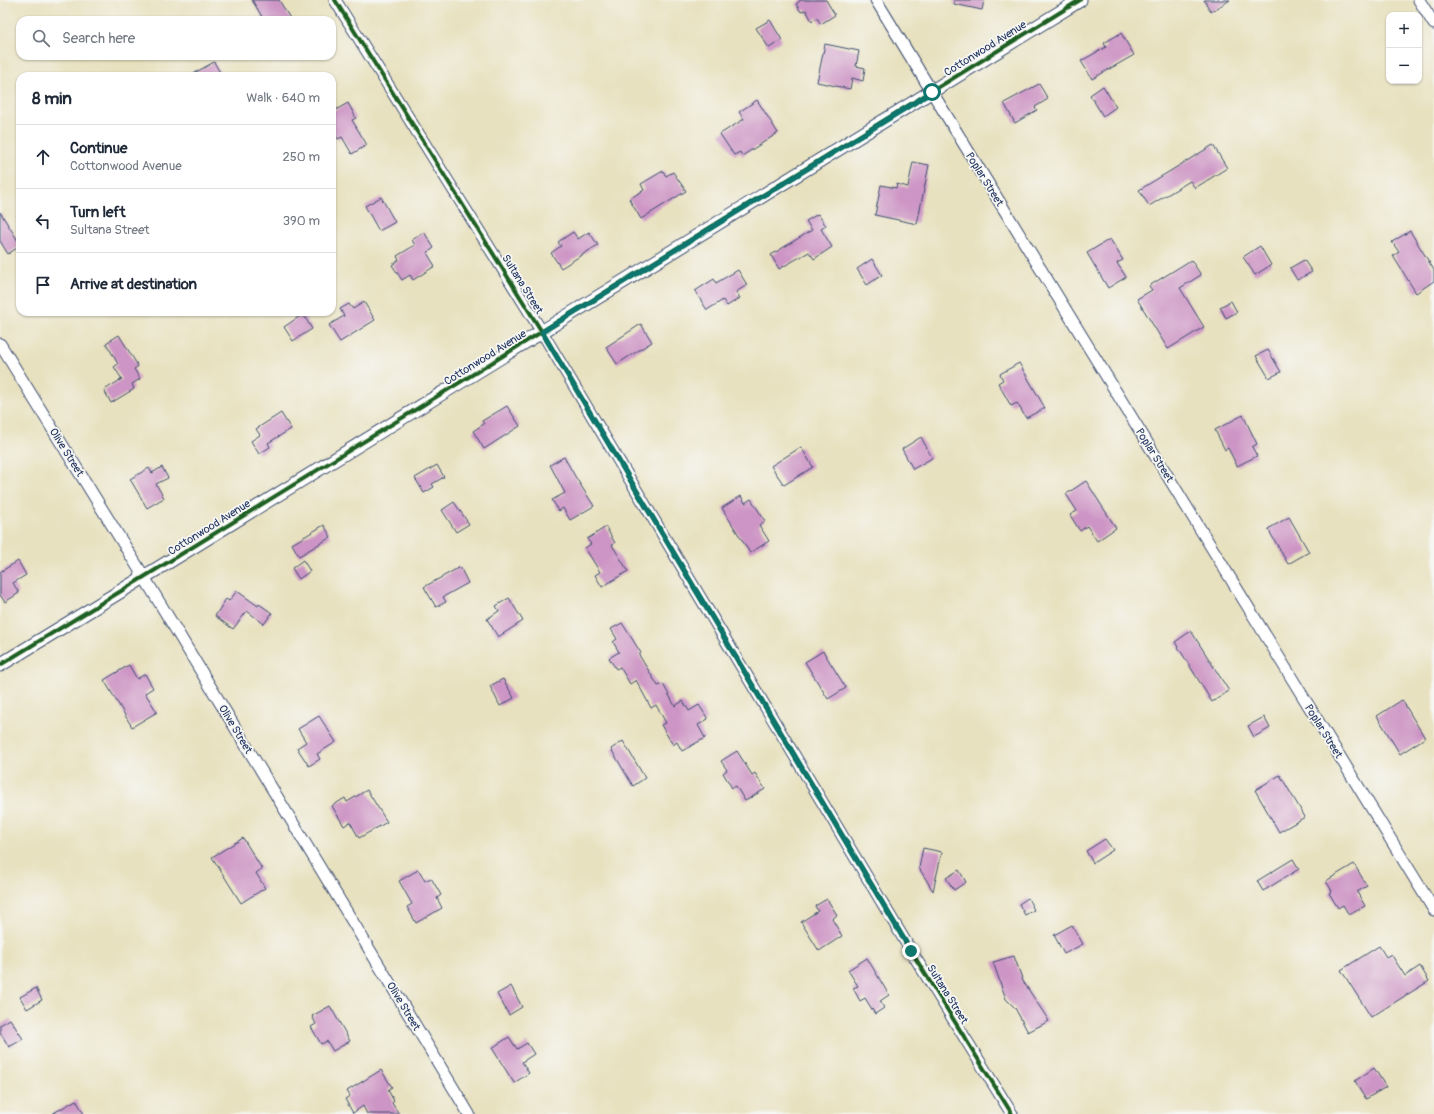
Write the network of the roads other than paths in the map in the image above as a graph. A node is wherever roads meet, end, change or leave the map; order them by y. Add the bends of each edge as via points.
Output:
1 (335, 0) edge
2 (876, 0) edge
3 (1080, 0) edge
4 (1419, 0) edge
5 (1434, 24) edge
6 (932, 92) junction
7 (542, 332) junction
8 (0, 344) edge
9 (144, 578) junction
10 (0, 665) edge
11 (1434, 910) edge
12 (469, 1114) edge
13 (1012, 1114) edge

1 - 7 street, Sultana Street
2 - 6 street, Poplar Street
3 - 6 street, Cottonwood Avenue
4 - 5 street
6 - 7 street, Cottonwood Avenue
6 - 11 street, Poplar Street
7 - 9 street, Cottonwood Avenue
7 - 13 street, Sultana Street via 907,944
8 - 9 street, Olive Street
9 - 10 street, Cottonwood Avenue
9 - 12 street, Olive Street

